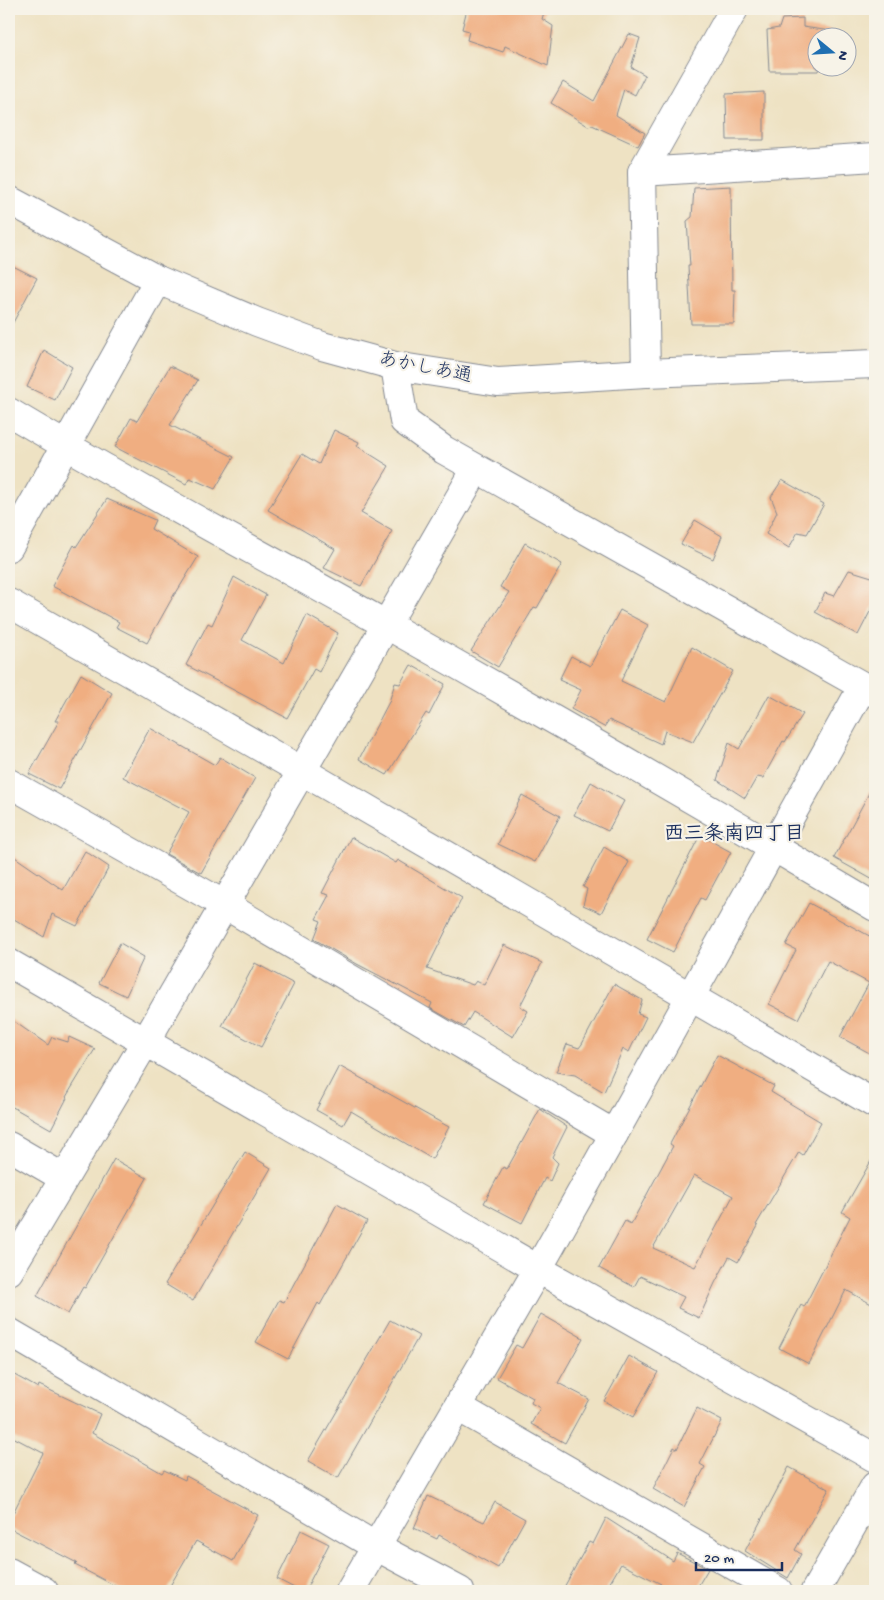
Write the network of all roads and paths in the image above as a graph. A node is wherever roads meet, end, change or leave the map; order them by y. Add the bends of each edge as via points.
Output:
1 (734, 9) edge
2 (875, 156) edge
3 (642, 172) junction
4 (9, 200) edge
5 (158, 280) junction
6 (875, 364) edge
7 (395, 366) junction
8 (646, 373) junction
9 (9, 412) edge
10 (65, 446) junction
11 (476, 469) junction
12 (9, 547) edge
13 (9, 603) edge
14 (386, 625) junction
15 (869, 689) edge
16 (302, 771) junction
17 (9, 782) edge
18 (774, 847) junction
19 (225, 905) junction
20 (875, 907) edge
21 (9, 963) edge
22 (691, 998) junction
23 (146, 1041) junction
24 (875, 1104) edge
25 (614, 1134) junction
26 (9, 1146) edge
27 (64, 1178) junction
28 (538, 1270) junction
29 (9, 1271) edge
30 (9, 1332) edge
31 (458, 1407) junction
32 (875, 1458) edge
33 (875, 1486) edge
34 (377, 1547) junction
35 (9, 1572) edge
36 (44, 1591) edge
37 (350, 1591) edge
38 (460, 1591) edge
39 (778, 1591) edge
40 (815, 1591) edge

1 - 3 street
2 - 3 street
3 - 8 street
4 - 5 street, あかしあ通
5 - 7 street, あかしあ通 via 322,346
5 - 10 street
6 - 8 street, あかしあ通
7 - 8 street, あかしあ通 via 498,382
7 - 11 street via 404,421
9 - 10 street
10 - 12 street
10 - 14 street
11 - 14 street
11 - 15 street
13 - 16 street
14 - 16 street
14 - 18 street
15 - 18 street
16 - 19 street
16 - 22 street
17 - 19 street
18 - 20 street
18 - 22 street
19 - 23 street
19 - 25 street
21 - 23 street
22 - 24 street
22 - 25 street
23 - 27 street
23 - 28 street
25 - 28 street
26 - 27 street
27 - 29 street
28 - 31 street
28 - 32 street
30 - 34 street
31 - 34 street
31 - 39 street
33 - 40 street
34 - 37 street
34 - 38 street
35 - 36 street

